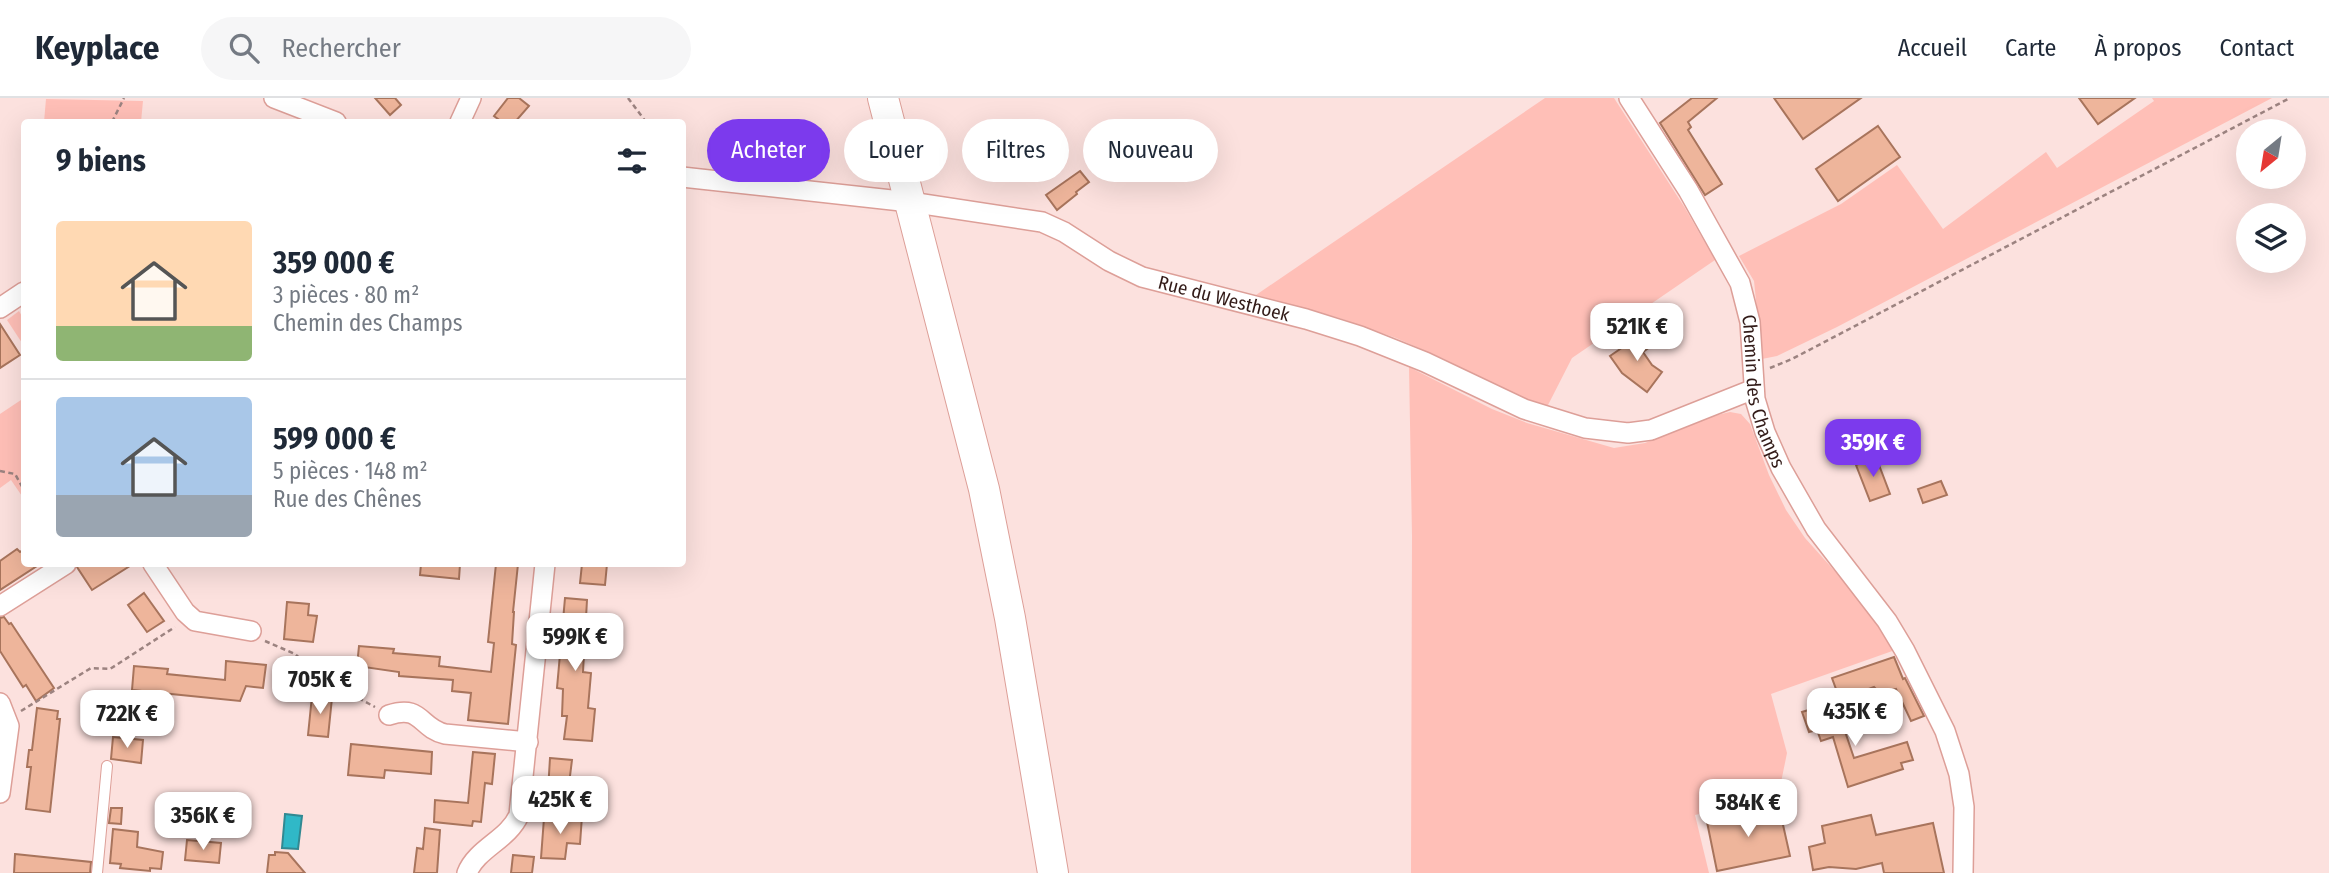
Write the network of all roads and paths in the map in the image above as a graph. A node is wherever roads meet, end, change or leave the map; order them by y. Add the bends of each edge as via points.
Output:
1 (124, 98) edge
2 (274, 98) edge
3 (471, 98) edge
4 (628, 98) edge
5 (883, 98) edge
6 (1629, 98) edge
7 (2290, 98) edge
8 (114, 119) edge
9 (328, 119) edge
10 (461, 119) edge
11 (644, 119) edge
12 (686, 177) edge
13 (910, 202) junction
14 (21, 294) edge
15 (0, 308) edge
16 (1753, 380) junction
17 (0, 471) edge
18 (21, 484) edge
19 (61, 567) edge
20 (155, 567) edge
21 (545, 567) edge
22 (0, 606) edge
23 (190, 617) junction
24 (251, 631) joint
25 (4, 711) edge
26 (389, 715) joint
27 (1025, 717) junction
28 (528, 742) junction
29 (107, 766) dead end
30 (0, 793) edge
31 (97, 873) edge
32 (467, 873) edge
33 (1031, 873) edge
34 (1053, 873) edge
35 (1963, 873) edge

1 - 8 path
2 - 9 street
3 - 10 street
4 - 11 path
5 - 13 main road
6 - 16 street, Chemin des Champs via 1698,205 1740,283 1750,322
7 - 16 path
12 - 13 street, Rue du Westhoek
13 - 16 street, Rue du Westhoek via 1042,222 1142,277 1369,339 1524,409 1585,428 1629,433 1651,430
13 - 27 main road via 985,489
14 - 15 street
16 - 35 street, Chemin des Champs via 1765,432 1786,478 1816,529 1887,621 1945,731 1963,799
17 - 18 path via 15,474
19 - 22 street
20 - 23 street
21 - 28 street
23 - 24 street via 202,624
23 - 25 path via 110,669 91,668 41,700
24 - 26 path via 295,654 323,679
25 - 30 street via 8,735
26 - 28 street via 413,713 445,734
27 - 33 main road
27 - 34 main road
28 - 32 street via 517,821 475,859
29 - 31 lane

